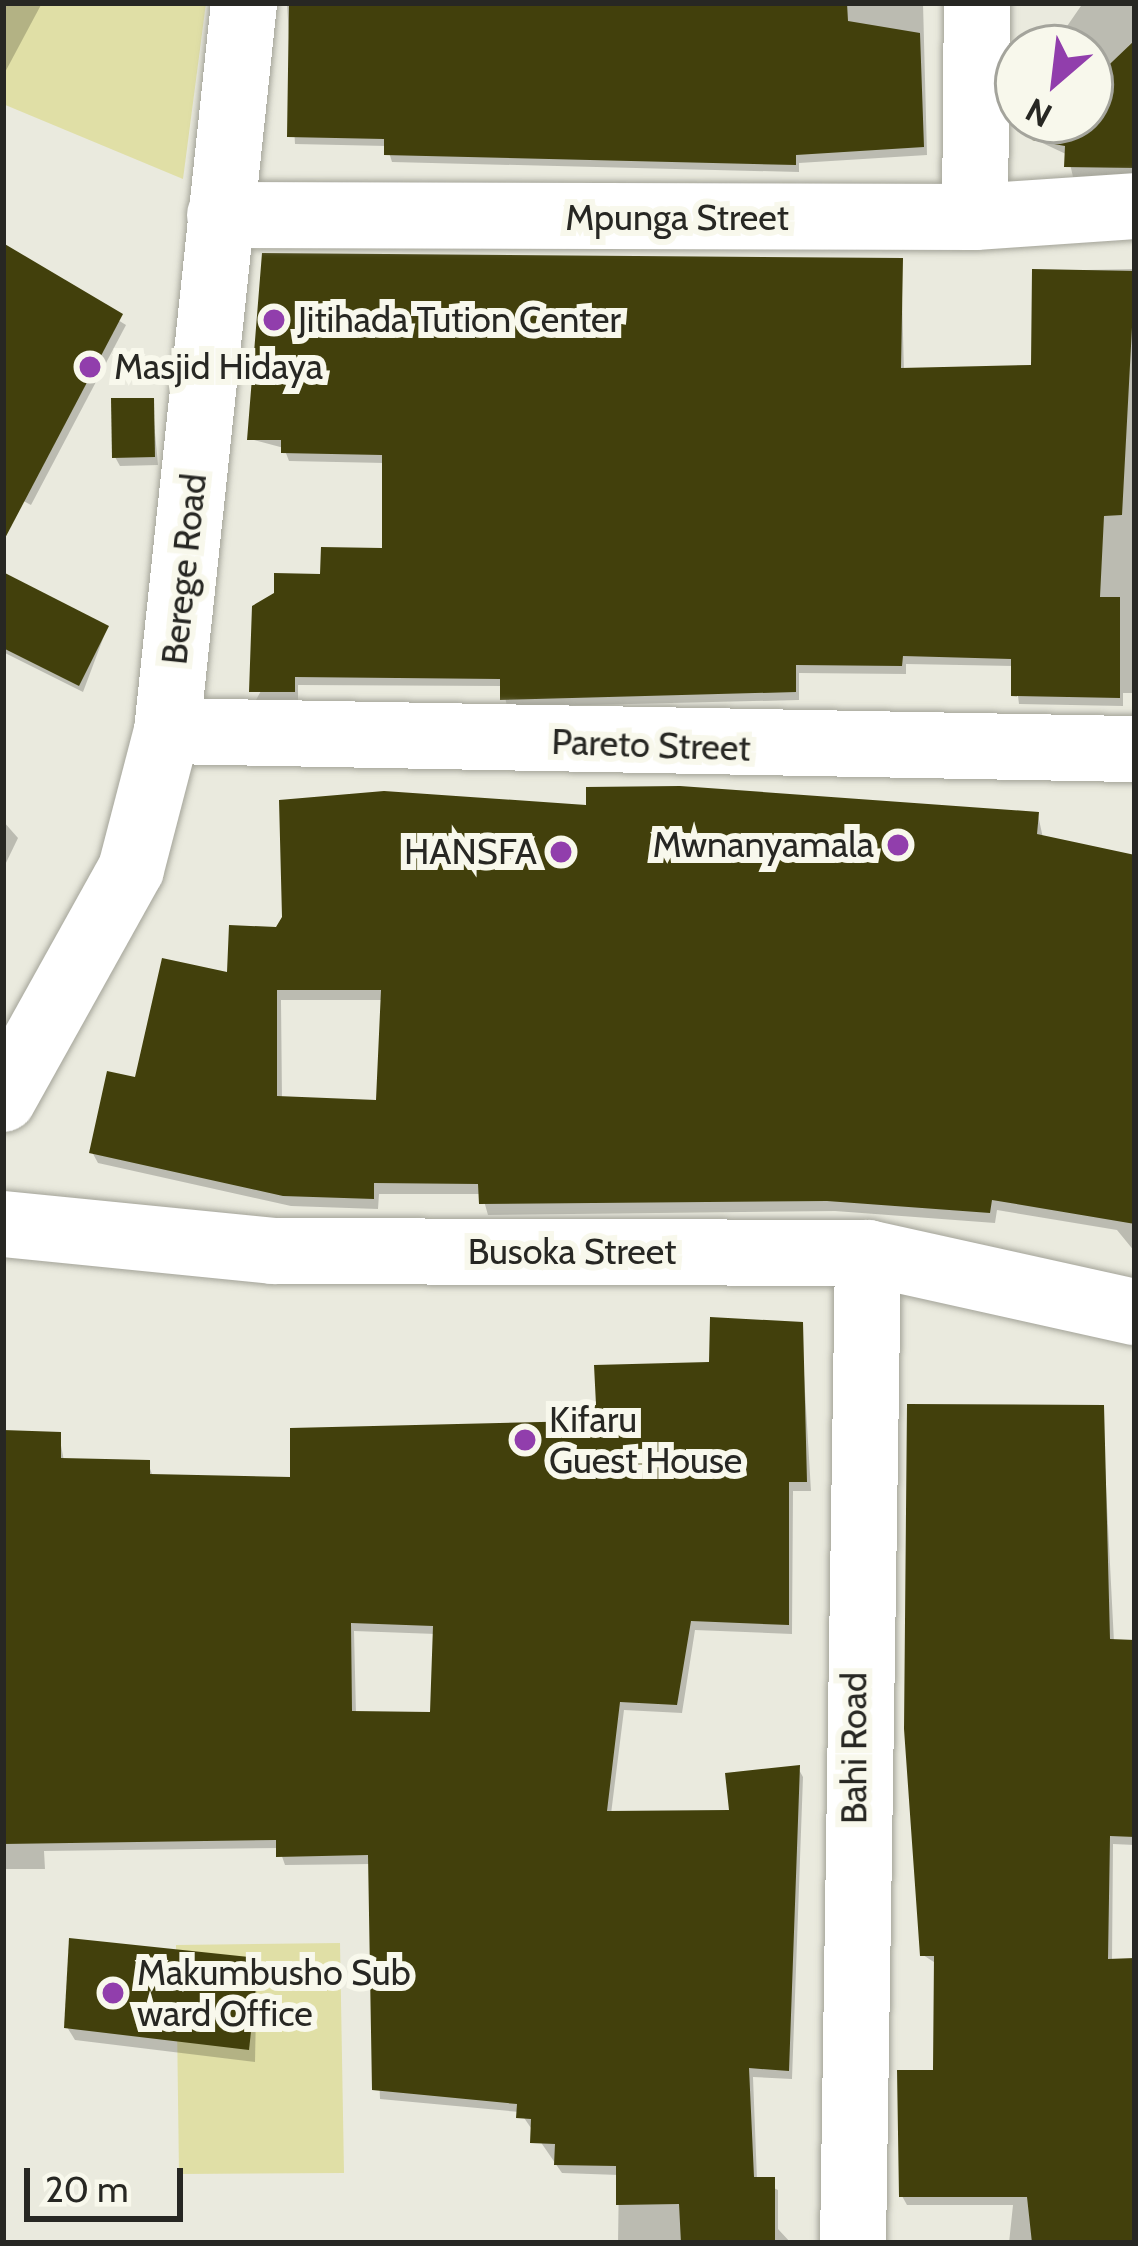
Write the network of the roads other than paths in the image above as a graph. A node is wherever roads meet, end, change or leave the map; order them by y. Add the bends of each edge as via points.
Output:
1 (244, 3) edge
2 (977, 3) edge
3 (1135, 206) edge
4 (220, 215) junction
5 (975, 218) junction
6 (167, 731) junction
7 (1135, 749) edge
8 (923, 753) junction
9 (1135, 784) edge
10 (3, 1099) edge
11 (3, 1225) edge
12 (868, 1253) junction
13 (1135, 1312) edge
14 (853, 2243) edge

1 - 4 street, Berege Road
2 - 5 street
3 - 5 street, Mpunga Street
4 - 5 street, Mpunga Street
4 - 6 street, Berege Road
6 - 8 street, Pareto Street
6 - 10 street, Berege Road via 131,869
7 - 8 street, Pareto Street
8 - 9 street
11 - 12 street, Busoka Street via 273,1251
12 - 13 street, Busoka Street
12 - 14 street, Bahi Road

